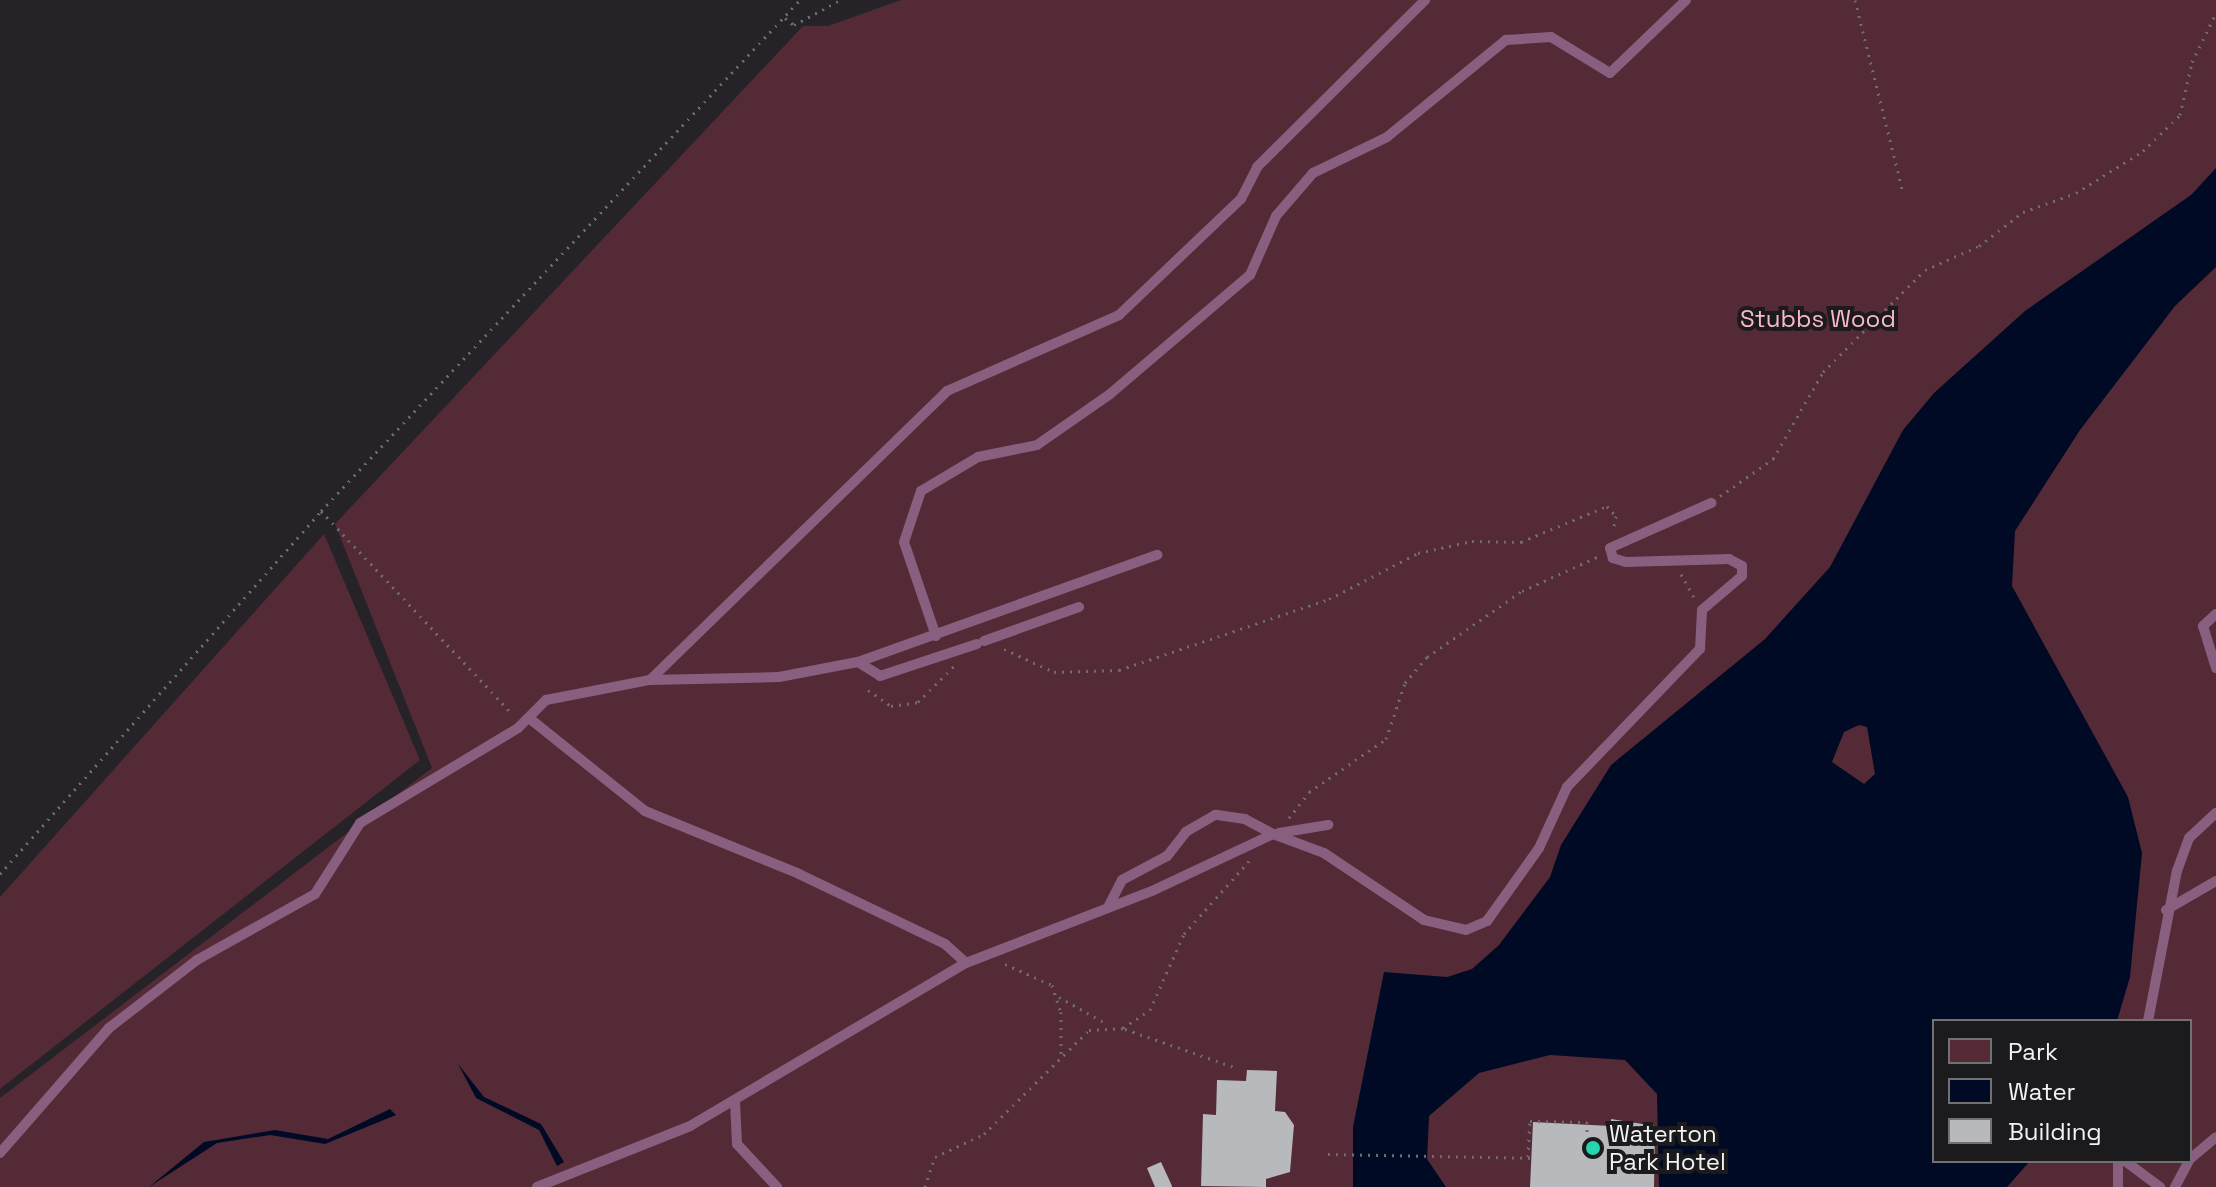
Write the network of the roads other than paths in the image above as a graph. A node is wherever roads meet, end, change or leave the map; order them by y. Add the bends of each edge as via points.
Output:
1 (1425, 0) edge
2 (1686, 0) edge
3 (1711, 503) road end
4 (1157, 555) dead end
5 (1079, 607) dead end
6 (2216, 614) edge
7 (936, 636) junction
8 (858, 662) junction
9 (2216, 668) edge
10 (650, 680) junction
11 (527, 720) junction
12 (2216, 813) edge
13 (1328, 825) dead end
14 (1273, 834) junction
15 (2216, 881) edge
16 (1108, 908) junction
17 (2166, 910) junction
18 (966, 963) junction
19 (2148, 1019) edge
20 (735, 1101) junction
21 (2216, 1137) edge
22 (2192, 1152) edge
23 (0, 1153) edge
24 (2118, 1163) edge
25 (2128, 1163) edge
26 (2186, 1163) edge
27 (537, 1187) edge
28 (777, 1187) edge
29 (2118, 1187) edge
30 (2160, 1187) edge
31 (2175, 1187) edge

1 - 10 lane via 1275,148 1241,199 1138,300 1103,326 947,391
2 - 7 lane via 1610,73 1551,37 1506,40 1387,137 1313,173 1276,216 1250,275 1110,394 1037,445 978,457 921,491 904,542
3 - 14 lane via 1610,548 1617,560 1675,564 1729,559 1742,566 1742,576 1702,610 1700,649 1577,775 1517,884 1474,929 1424,920 1324,853
4 - 7 lane
5 - 8 lane via 880,676 867,674
6 - 9 lane via 2203,626
7 - 8 lane
8 - 10 lane via 752,680
10 - 11 lane via 554,696
11 - 18 lane via 645,811 799,874 945,944
11 - 23 lane via 360,823 315,894 197,960 109,1028
12 - 17 lane via 2189,838
13 - 14 lane
14 - 16 lane
14 - 16 lane via 1245,819 1215,815 1186,832 1167,856 1122,880
15 - 17 lane
16 - 18 lane
17 - 19 lane
18 - 20 lane
20 - 27 lane
20 - 28 lane via 737,1144
21 - 22 lane
24 - 29 lane
25 - 30 lane
26 - 31 lane

